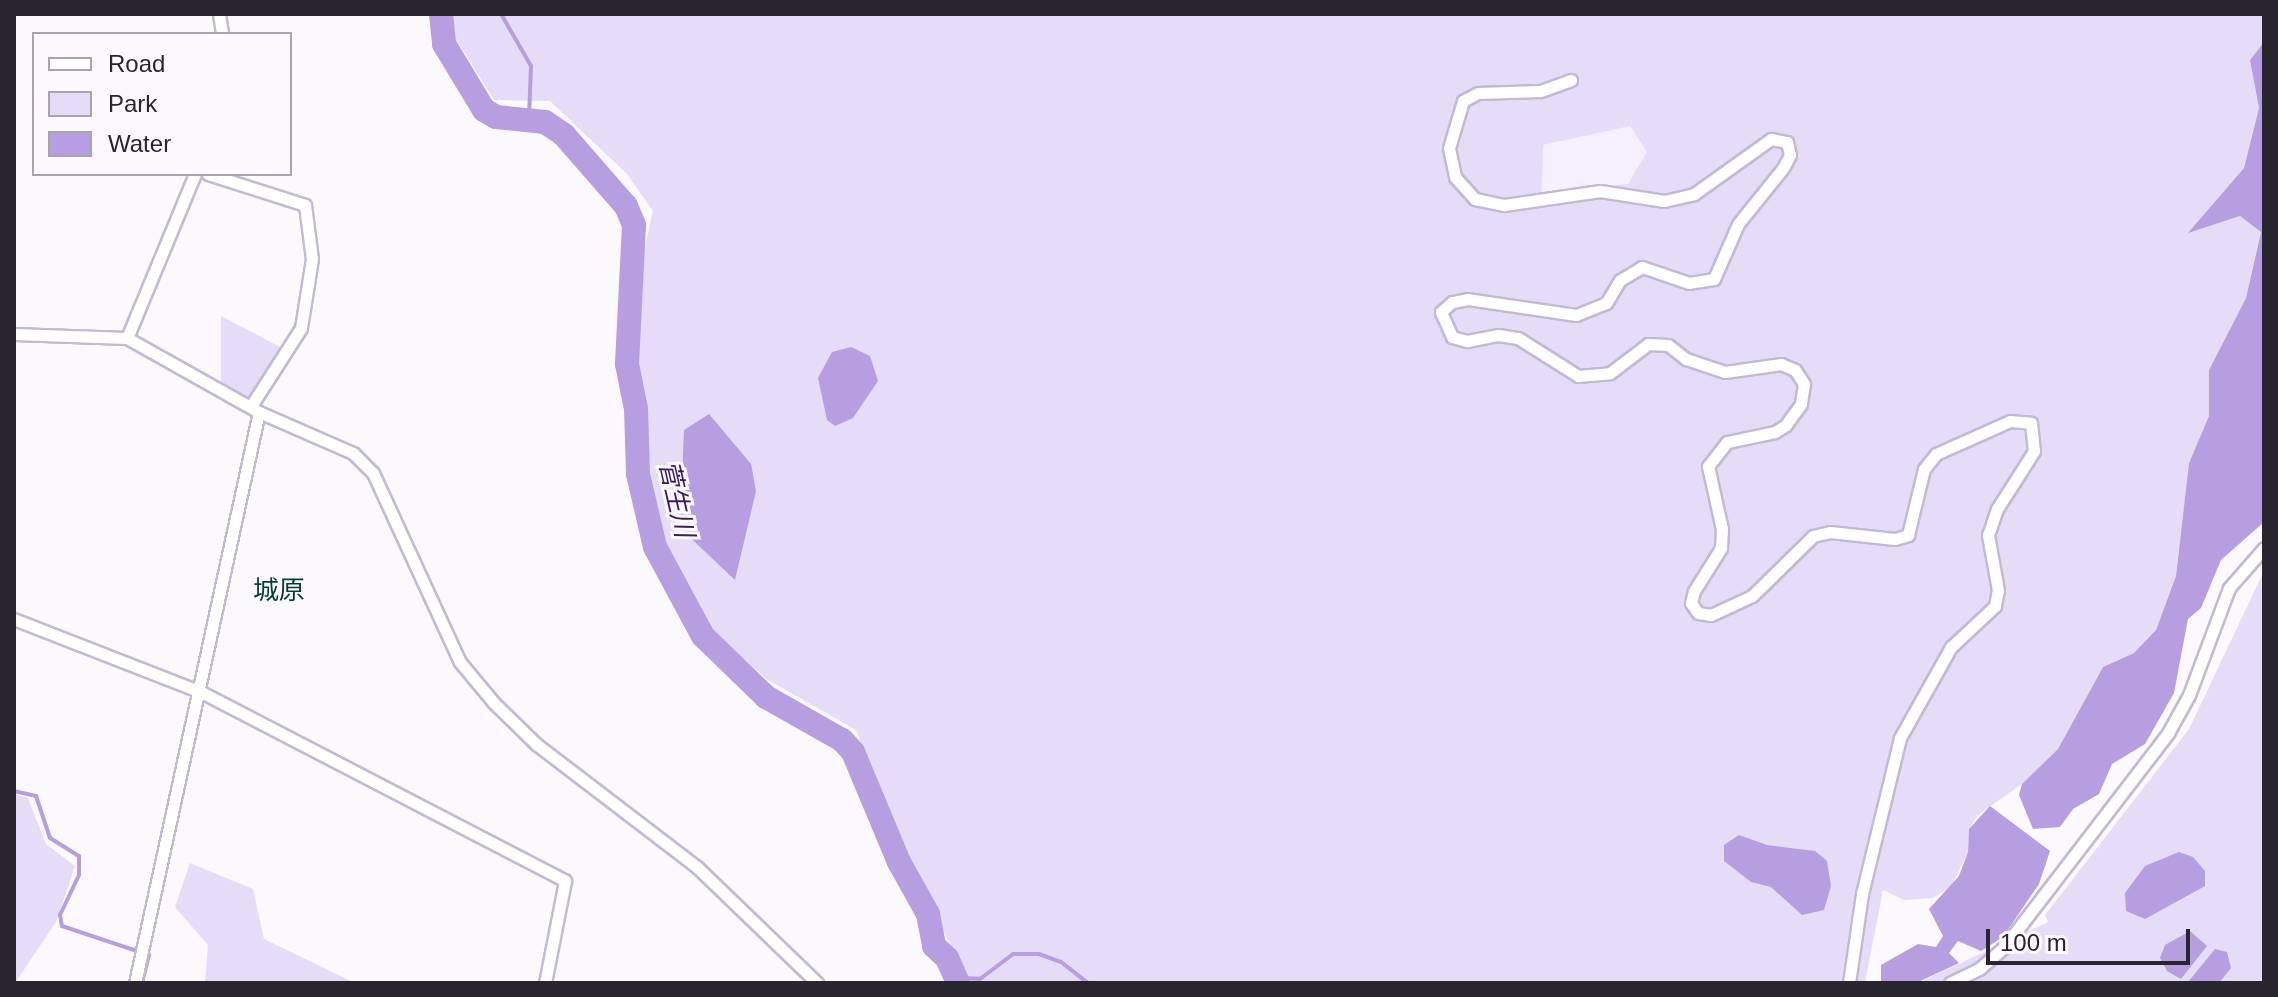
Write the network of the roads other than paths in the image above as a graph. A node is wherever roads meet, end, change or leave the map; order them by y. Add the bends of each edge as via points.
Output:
1 (1571, 80) dead end
2 (194, 176) edge
3 (214, 176) edge
4 (14, 334) edge
5 (127, 338) junction
6 (255, 409) junction
7 (2264, 548) edge
8 (14, 619) edge
9 (201, 692) junction
10 (809, 981) edge
11 (135, 983) edge
12 (545, 983) edge
13 (1849, 983) edge
14 (1950, 983) edge

1 - 13 street via 1540,91 1478,93 1463,101 1449,148 1455,177 1475,199 1504,205 1600,191 1664,201 1694,194 1771,139 1787,142 1790,155 1738,224 1714,279 1689,283 1642,267 1620,280 1606,303 1576,315 1468,299 1452,302 1441,312 1452,337 1518,338 1578,376 1610,373 1648,344 1668,345 1686,359 1725,372 1781,364 1795,370 1804,384 1801,404 1786,425 1727,442 1708,466 1721,548 1694,591 1691,603 1698,613 1711,615 1752,596 1813,536 1908,535 1924,469 1936,454 2010,421 2031,423 2034,451 1997,509 1988,535 1998,590 1995,606 1951,647 1900,738 1862,894
2 - 5 street
3 - 6 street via 305,205 312,259 301,328
4 - 5 street
5 - 6 street
6 - 9 street
6 - 10 street via 353,453 373,473 460,662 494,703 536,744 697,867
7 - 14 street via 2229,588 2189,695 2168,733 2004,947 1979,969
8 - 9 street
9 - 11 street
9 - 12 street via 565,881

